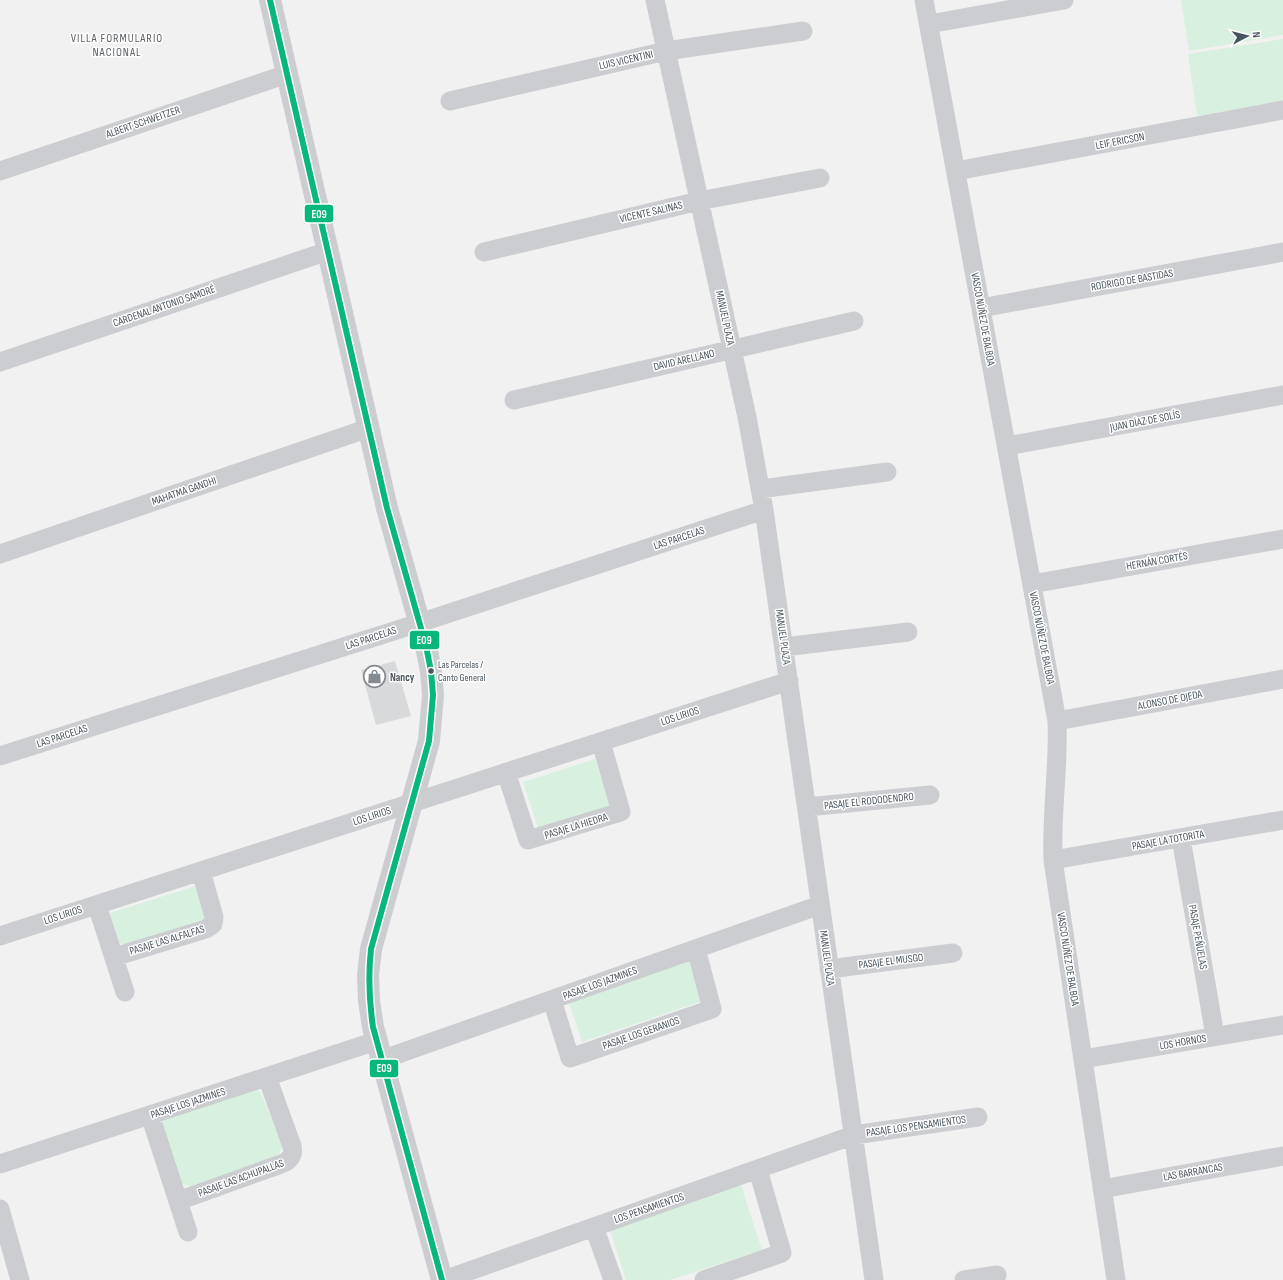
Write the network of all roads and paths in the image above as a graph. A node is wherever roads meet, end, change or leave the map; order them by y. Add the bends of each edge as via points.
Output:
1 (270, 0) edge
2 (655, 0) edge
3 (924, 0) edge
4 (1064, 0) edge
5 (929, 24) junction
6 (803, 31) dead end
7 (666, 51) junction
8 (287, 74) junction
9 (450, 101) dead end
10 (1283, 110) edge
11 (0, 171) edge
12 (956, 171) junction
13 (820, 178) dead end
14 (699, 201) junction
15 (328, 251) junction
16 (484, 252) dead end
17 (1283, 252) edge
18 (981, 308) junction
19 (854, 321) dead end
20 (732, 349) junction
21 (0, 362) edge
22 (1283, 395) edge
23 (514, 400) dead end
24 (369, 428) junction
25 (1006, 446) junction
26 (887, 472) dead end
27 (760, 488) junction
28 (764, 510) junction
29 (1283, 539) edge
30 (0, 554) edge
31 (1032, 584) junction
32 (419, 623) junction
33 (908, 632) dead end
34 (784, 647) junction
35 (1283, 679) edge
36 (789, 681) junction
37 (1057, 721) junction
38 (602, 742) junction
39 (0, 756) edge
40 (506, 772) junction
41 (930, 795) dead end
42 (411, 803) junction
43 (807, 807) junction
44 (1283, 820) edge
45 (1181, 838) junction
46 (1053, 860) junction
47 (201, 871) junction
48 (96, 905) junction
49 (820, 905) junction
50 (0, 936) edge
51 (696, 949) junction
52 (953, 953) dead end
53 (114, 957) junction
54 (829, 969) junction
55 (125, 992) dead end
56 (552, 1000) junction
57 (1283, 1025) edge
58 (1215, 1036) junction
59 (379, 1050) junction
60 (1083, 1059) junction
61 (267, 1077) junction
62 (150, 1115) junction
63 (978, 1116) dead end
64 (854, 1135) junction
65 (1283, 1156) edge
66 (0, 1164) edge
67 (758, 1170) junction
68 (1102, 1189) junction
69 (178, 1201) junction
70 (0, 1209) edge
71 (594, 1227) junction
72 (188, 1232) dead end
73 (997, 1275) dead end
74 (20, 1280) edge
75 (443, 1280) edge
76 (613, 1280) edge
77 (704, 1280) edge
78 (874, 1280) edge
79 (964, 1280) edge
80 (1116, 1280) edge

1 - 8 street
2 - 7 street, MANUEL PLAZA
3 - 5 street, VASCO NÚÑEZ DE BALBOA
4 - 5 street
5 - 12 street, VASCO NÚÑEZ DE BALBOA
6 - 7 street, LUIS VICENTINI
7 - 9 street, LUIS VICENTINI
7 - 14 street, MANUEL PLAZA
8 - 11 street, ALBERT SCHWEITZER
8 - 15 street
10 - 12 street, LEIF ERICSON
12 - 18 street, VASCO NÚÑEZ DE BALBOA
13 - 14 street, VICENTE SALINAS
14 - 16 street, VICENTE SALINAS
14 - 20 street, MANUEL PLAZA
15 - 21 street, CARDENAL ANTONIO SAMORÉ
15 - 24 street
17 - 18 street, RODRIGO DE BASTIDAS
18 - 25 street, VASCO NÚÑEZ DE BALBOA
19 - 20 street, DAVID ARELLANO
20 - 23 street, DAVID ARELLANO
20 - 27 street, MANUEL PLAZA
22 - 25 street, JUAN DÍAZ DE SOLÍS
24 - 30 street, MAHATMA GANDHI
24 - 32 street via 387,508
25 - 31 street, VASCO NÚÑEZ DE BALBOA
26 - 27 street
27 - 28 street, MANUEL PLAZA
28 - 32 street, LAS PARCELAS
28 - 34 street, MANUEL PLAZA
29 - 31 street, HERNÁN CORTÉS
31 - 37 street, VASCO NÚÑEZ DE BALBOA
32 - 39 street, LAS PARCELAS
32 - 42 street via 431,671 432,718 429,741
33 - 34 street
34 - 36 street, MANUEL PLAZA
35 - 37 street, ALONSO DE OJEDA
36 - 38 street, LOS LIRIOS
36 - 43 street, MANUEL PLAZA
37 - 46 street, VASCO NÚÑEZ DE BALBOA
38 - 40 street, LOS LIRIOS
38 - 40 street, PASAJE LA HIEDRA via 621,812 528,840
40 - 42 street, LOS LIRIOS
41 - 43 street, PASAJE EL RODODENDRO
42 - 47 street, LOS LIRIOS
42 - 59 street via 371,949 369,1001
43 - 49 street, MANUEL PLAZA
44 - 45 street, PASAJE LA TOTORITA
45 - 46 street, PASAJE LA TOTORITA
45 - 58 street, PASAJE PEÑUELAS
46 - 60 street, VASCO NÚÑEZ DE BALBOA
47 - 48 street, LOS LIRIOS
47 - 53 street, PASAJE LAS ALFALFAS via 214,917 213,924 206,929
48 - 50 street, LOS LIRIOS
48 - 53 street
49 - 51 street, PASAJE LOS JAZMINES
49 - 54 street, MANUEL PLAZA
51 - 56 street, PASAJE LOS JAZMINES
51 - 56 street, PASAJE LOS GERANIOS via 712,1009 570,1058
52 - 54 street, PASAJE EL MUSGO
53 - 55 street
54 - 64 street, MANUEL PLAZA
56 - 59 street, PASAJE LOS JAZMINES
57 - 58 street, LOS HORNOS
58 - 60 street, LOS HORNOS
59 - 61 street, PASAJE LOS JAZMINES
59 - 75 street
60 - 68 street, VASCO NÚÑEZ DE BALBOA
61 - 62 street, PASAJE LOS JAZMINES
61 - 69 street, PASAJE LAS ACHUPALLAS via 292,1146 291,1156 287,1162
62 - 66 street, PASAJE LOS JAZMINES
62 - 69 street
63 - 64 street, PASAJE LOS PENSAMIENTOS
64 - 67 street, LOS PENSAMIENTOS
64 - 78 street, MANUEL PLAZA
65 - 68 street, LAS BARRANCAS
67 - 71 street, LOS PENSAMIENTOS
67 - 77 street via 782,1253
68 - 80 street, VASCO NÚÑEZ DE BALBOA
69 - 72 street
70 - 74 street
71 - 75 street, LOS PENSAMIENTOS
71 - 76 street
73 - 79 street

